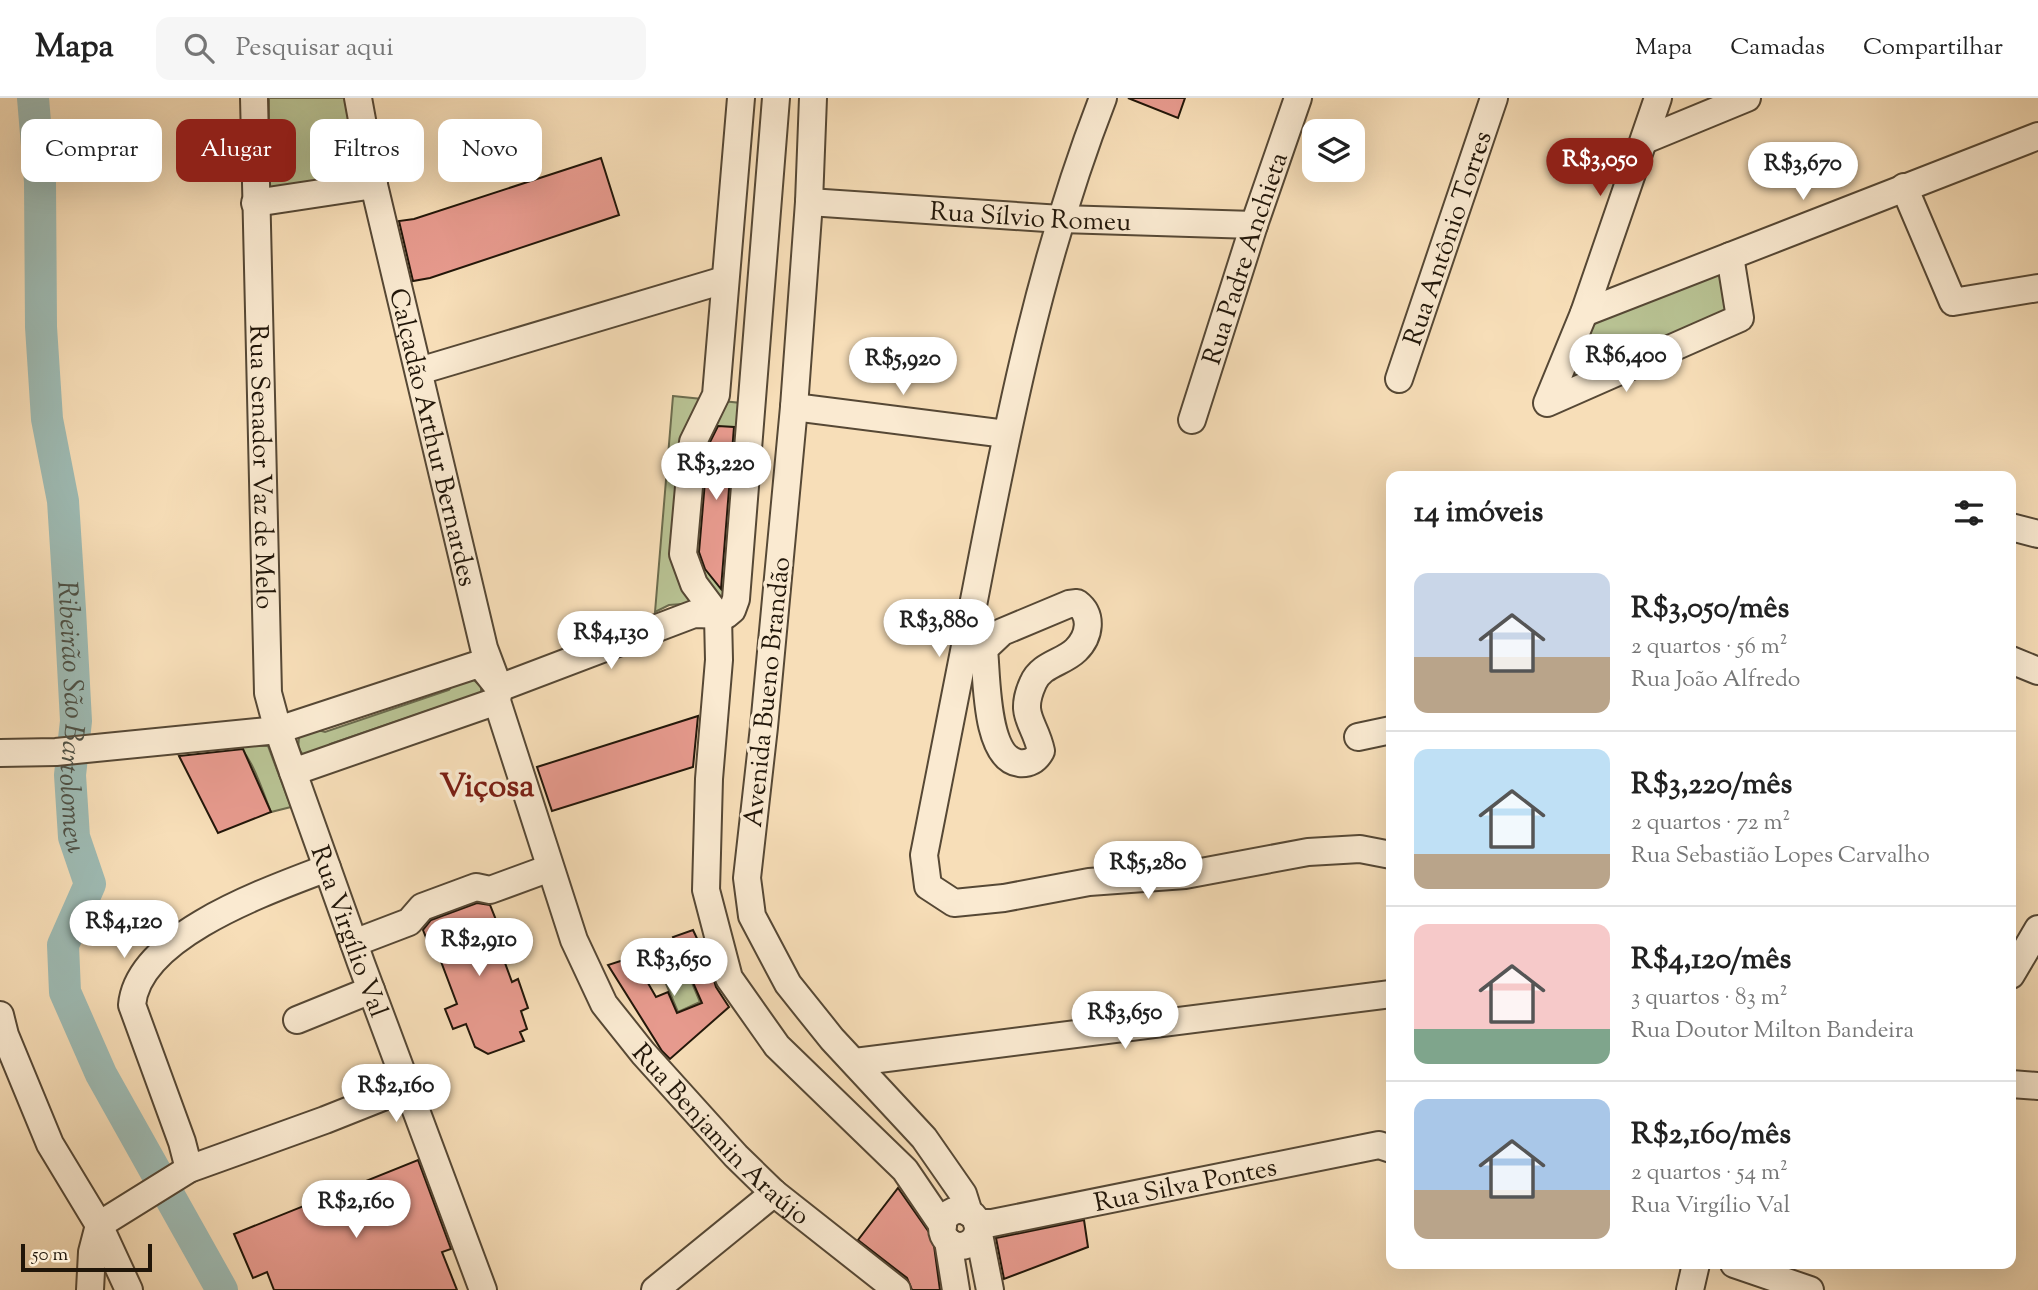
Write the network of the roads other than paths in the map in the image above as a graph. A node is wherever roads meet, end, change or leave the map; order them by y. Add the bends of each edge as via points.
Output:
1 (254, 98) edge
2 (268, 98) edge
3 (358, 98) edge
4 (741, 98) edge
5 (776, 98) edge
6 (814, 98) edge
7 (1103, 98) edge
8 (1298, 98) edge
9 (1494, 98) edge
10 (1658, 98) edge
11 (1747, 98) edge
12 (2038, 136) edge
13 (1645, 140) junction
14 (374, 185) junction
15 (1904, 187) junction
16 (809, 202) junction
17 (262, 203) junction
18 (1061, 219) junction
19 (1254, 225) junction
20 (1730, 256) junction
21 (724, 280) junction
22 (2038, 289) edge
23 (1584, 313) junction
24 (419, 371) junction
25 (1399, 379) dead end
26 (794, 407) junction
27 (1192, 420) dead end
28 (1006, 434) junction
29 (2016, 528) edge
30 (2038, 534) edge
31 (718, 616) junction
32 (975, 647) junction
33 (2016, 662) edge
34 (2038, 671) edge
35 (498, 695) junction
36 (278, 730) junction
37 (1386, 731) edge
38 (1358, 737) dead end
39 (0, 753) edge
40 (293, 772) junction
41 (1386, 854) edge
42 (550, 868) junction
43 (327, 869) junction
44 (2038, 929) edge
45 (354, 943) junction
46 (2016, 966) edge
47 (371, 990) junction
48 (1386, 995) edge
49 (0, 1015) edge
50 (297, 1020) dead end
51 (855, 1062) junction
52 (2016, 1084) edge
53 (2038, 1086) edge
54 (408, 1087) junction
55 (1386, 1147) edge
56 (180, 1174) junction
57 (774, 1193) junction
58 (975, 1222) junction
59 (99, 1225) junction
60 (945, 1234) junction
61 (1695, 1269) edge
62 (1749, 1269) edge
63 (90, 1290) edge
64 (129, 1290) edge
65 (483, 1290) edge
66 (655, 1290) edge
67 (897, 1290) edge
68 (956, 1290) edge
69 (990, 1290) edge
70 (1690, 1290) edge
71 (1810, 1290) edge

1 - 17 street
2 - 17 street
3 - 14 street, Calçadão Arthur Bernardes
4 - 21 street
5 - 31 street via 736,599 732,610
6 - 16 street, Avenida Bueno Brandão
7 - 18 street
8 - 19 street, Rua Padre Anchieta
9 - 25 street, Rua Antônio Torres
10 - 13 street
11 - 13 street
12 - 15 street
13 - 23 street
14 - 17 street
14 - 24 street, Calçadão Arthur Bernardes
15 - 20 street
15 - 22 street via 1953,302
16 - 18 street, Rua Sílvio Romeu
16 - 26 street, Avenida Bueno Brandão
17 - 36 street, Rua Senador Vaz de Melo via 268,693
18 - 19 street, Rua Sílvio Romeu
18 - 28 street
19 - 27 street, Rua Padre Anchieta
20 - 23 street
20 - 23 street via 1740,318 1547,403
21 - 24 street
21 - 31 street via 716,395 693,442 682,554 694,584
24 - 35 street, Calçadão Arthur Bernardes
26 - 28 street
26 - 51 street, Avenida Bueno Brandão via 747,877 752,916 788,984
28 - 32 street
29 - 30 street
31 - 35 street via 694,614
31 - 60 street via 706,890 729,978 777,1046 905,1170
32 - 32 street via 993,736 1001,752 1026,764 1041,751 1026,717 1034,681 1047,666 1080,645 1089,624 1085,609 1069,604
32 - 41 street via 923,855 928,886 954,903 1089,881 1185,875 1308,852 1360,849
33 - 34 street
35 - 36 street via 483,668 476,665
35 - 40 street
35 - 42 street, Calçadão Arthur Bernardes
36 - 39 street via 67,751
36 - 40 street, Rua Virgílio Val
37 - 38 street
40 - 43 street, Rua Virgílio Val
42 - 45 street via 490,890 476,887 422,907 409,922
42 - 57 street, Rua Benjamin Araújo via 574,940 604,1004 643,1053
43 - 45 street, Rua Virgílio Val
43 - 56 street via 200,924 176,940 138,980 132,1005 181,1142
44 - 46 street
45 - 47 street, Rua Virgílio Val
47 - 50 street
47 - 54 street, Rua Virgílio Val
48 - 51 street
49 - 59 street via 50,1144
51 - 58 street, Avenida Bueno Brandão via 923,1138 963,1194
52 - 53 street
54 - 56 street
54 - 65 street, Rua Virgílio Val
55 - 58 street, Rua Silva Pontes via 1379,1145 992,1223
56 - 59 street
57 - 66 street
57 - 67 street, Rua Benjamin Araújo
58 - 60 street via 957,1211 944,1221
58 - 69 street, Avenida Bueno Brandão
59 - 63 street
59 - 64 street
60 - 68 street
61 - 70 street
62 - 71 street

